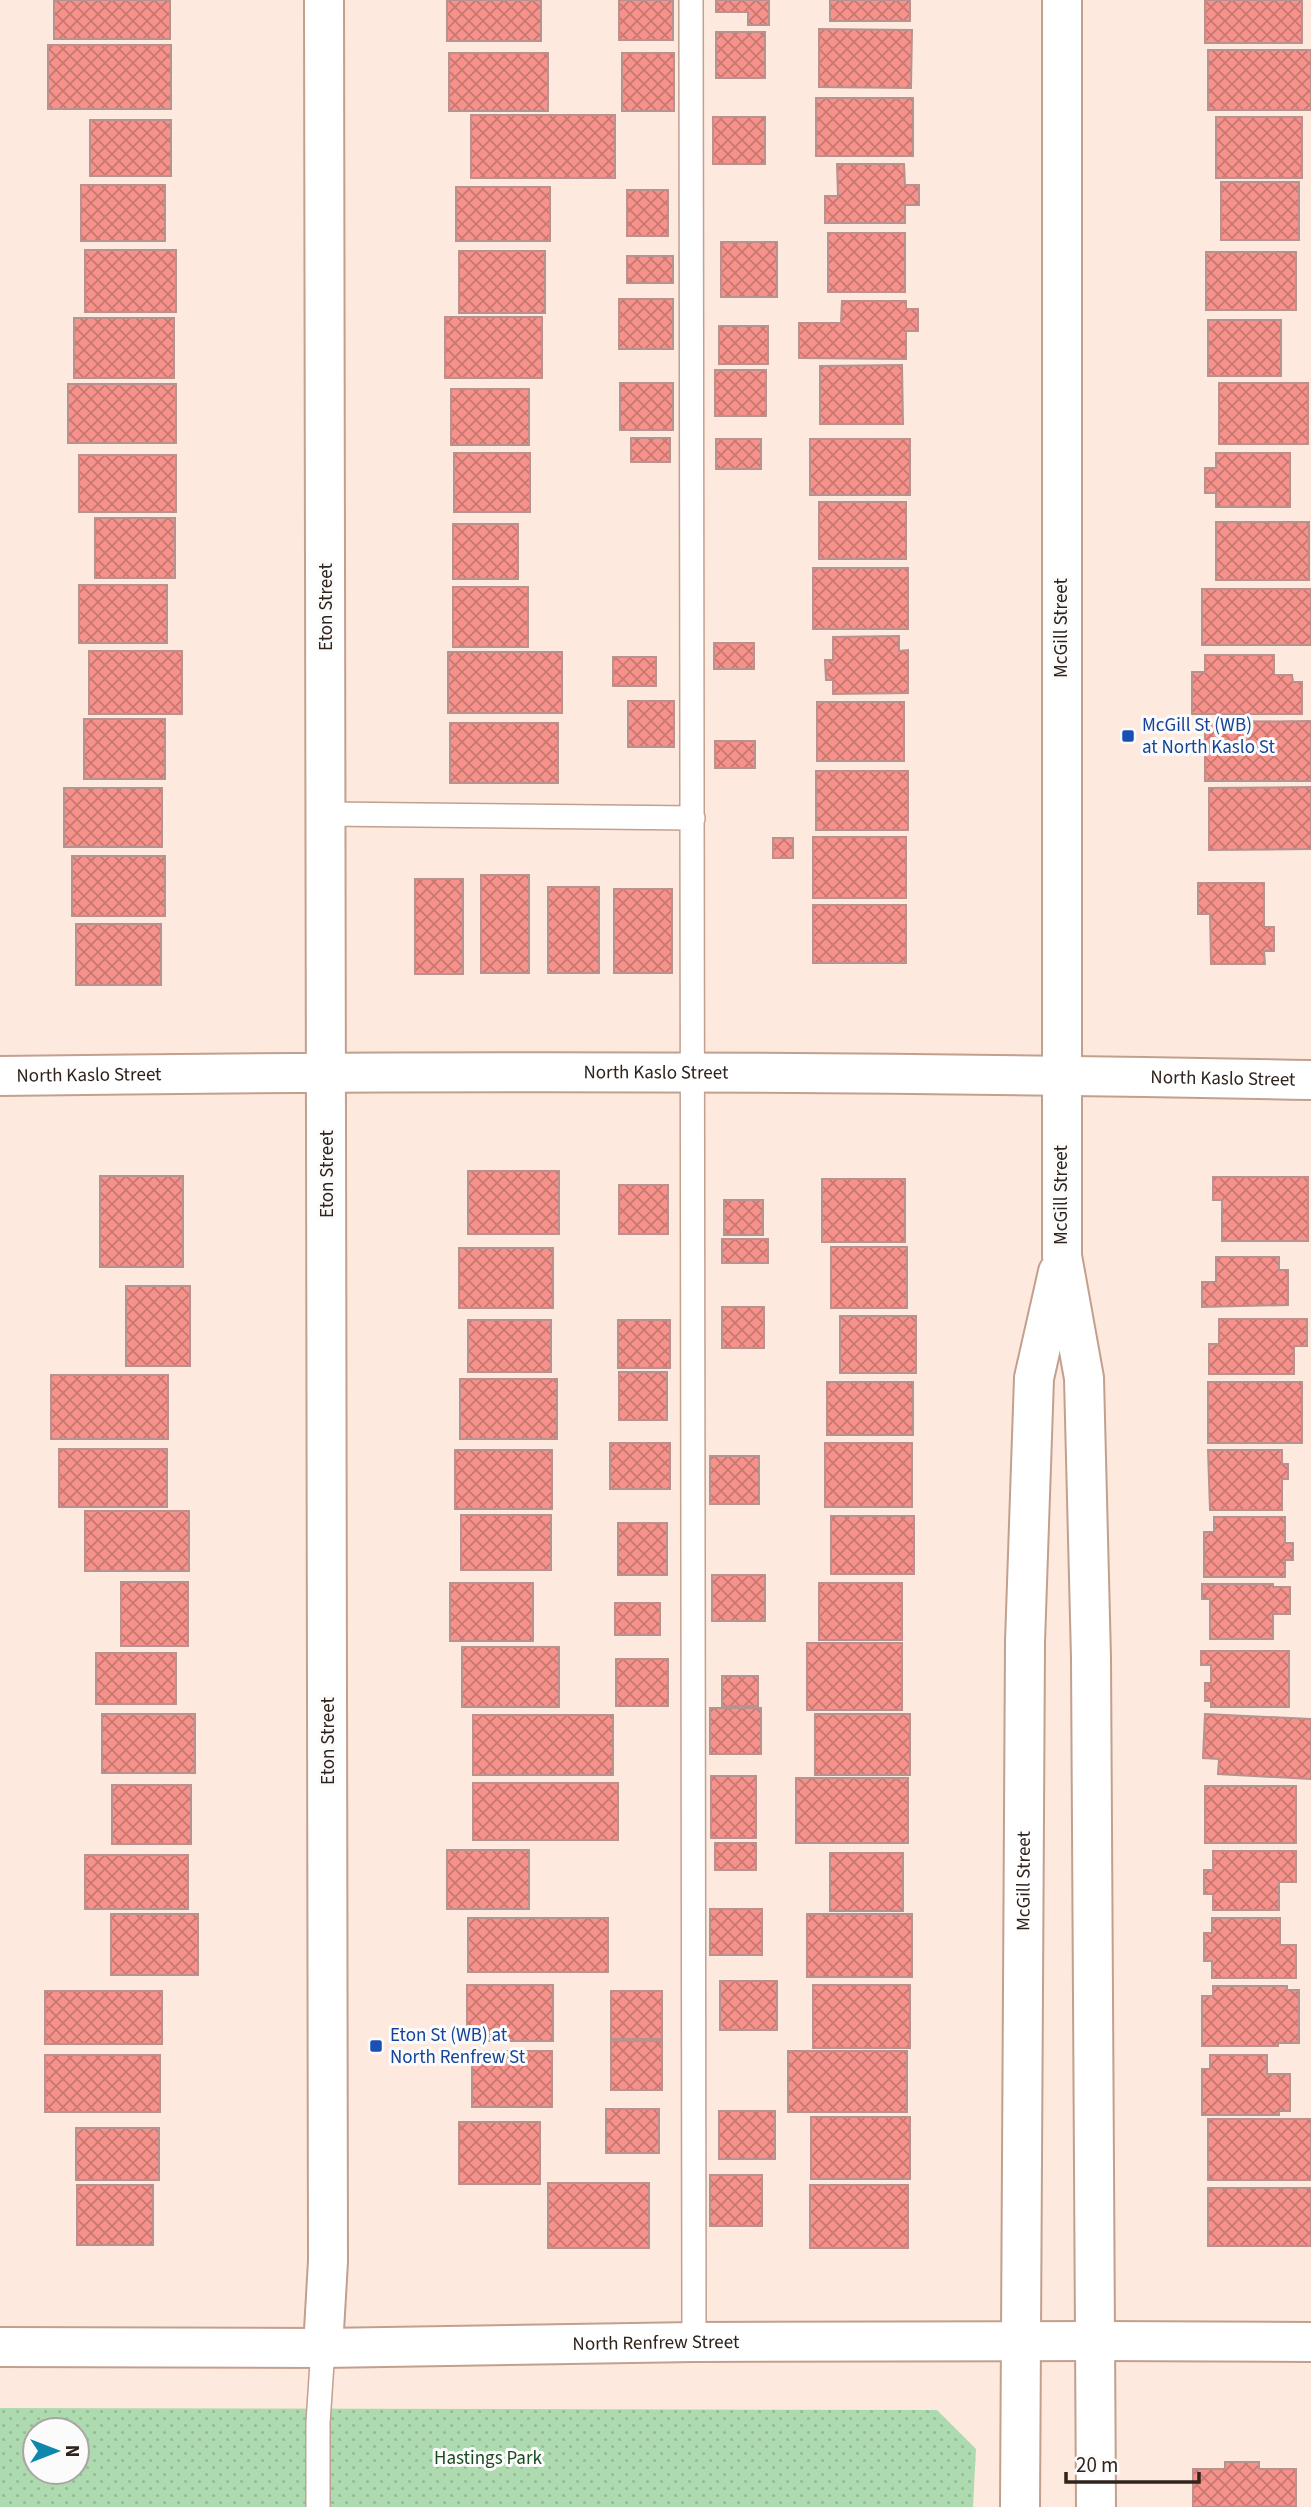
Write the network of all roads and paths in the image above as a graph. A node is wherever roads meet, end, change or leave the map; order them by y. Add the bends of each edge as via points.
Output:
1 (324, 0) edge
2 (691, 0) edge
3 (1062, 0) edge
4 (327, 814) junction
5 (693, 818) junction
6 (327, 1072) junction
7 (694, 1073) junction
8 (0, 1076) edge
9 (1061, 1077) junction
10 (1311, 1080) edge
11 (1062, 1256) junction
12 (1021, 2341) junction
13 (1096, 2341) junction
14 (694, 2342) junction
15 (1311, 2342) edge
16 (0, 2347) edge
17 (323, 2348) junction
18 (318, 2507) edge
19 (1020, 2507) edge
20 (1096, 2507) edge

1 - 4 street, Eton Street
2 - 5 lane
3 - 9 street, McGill Street
4 - 5 lane
4 - 6 street, Eton Street
5 - 7 lane
6 - 7 street, North Kaslo Street
6 - 8 street, North Kaslo Street
6 - 17 street, Eton Street via 328,2261
7 - 9 street, North Kaslo Street
7 - 14 lane
9 - 10 street, North Kaslo Street
9 - 11 street, McGill Street
11 - 12 street, McGill Street via 1034,1378 1024,1656
11 - 13 street, McGill Street via 1084,1378 1091,1658
12 - 13 street, North Renfrew Street
12 - 14 street, North Renfrew Street
12 - 19 street, McGill Street
13 - 15 street, North Renfrew Street
13 - 20 street, McGill Street
14 - 17 street, North Renfrew Street
16 - 17 street, North Renfrew Street
17 - 18 lane

